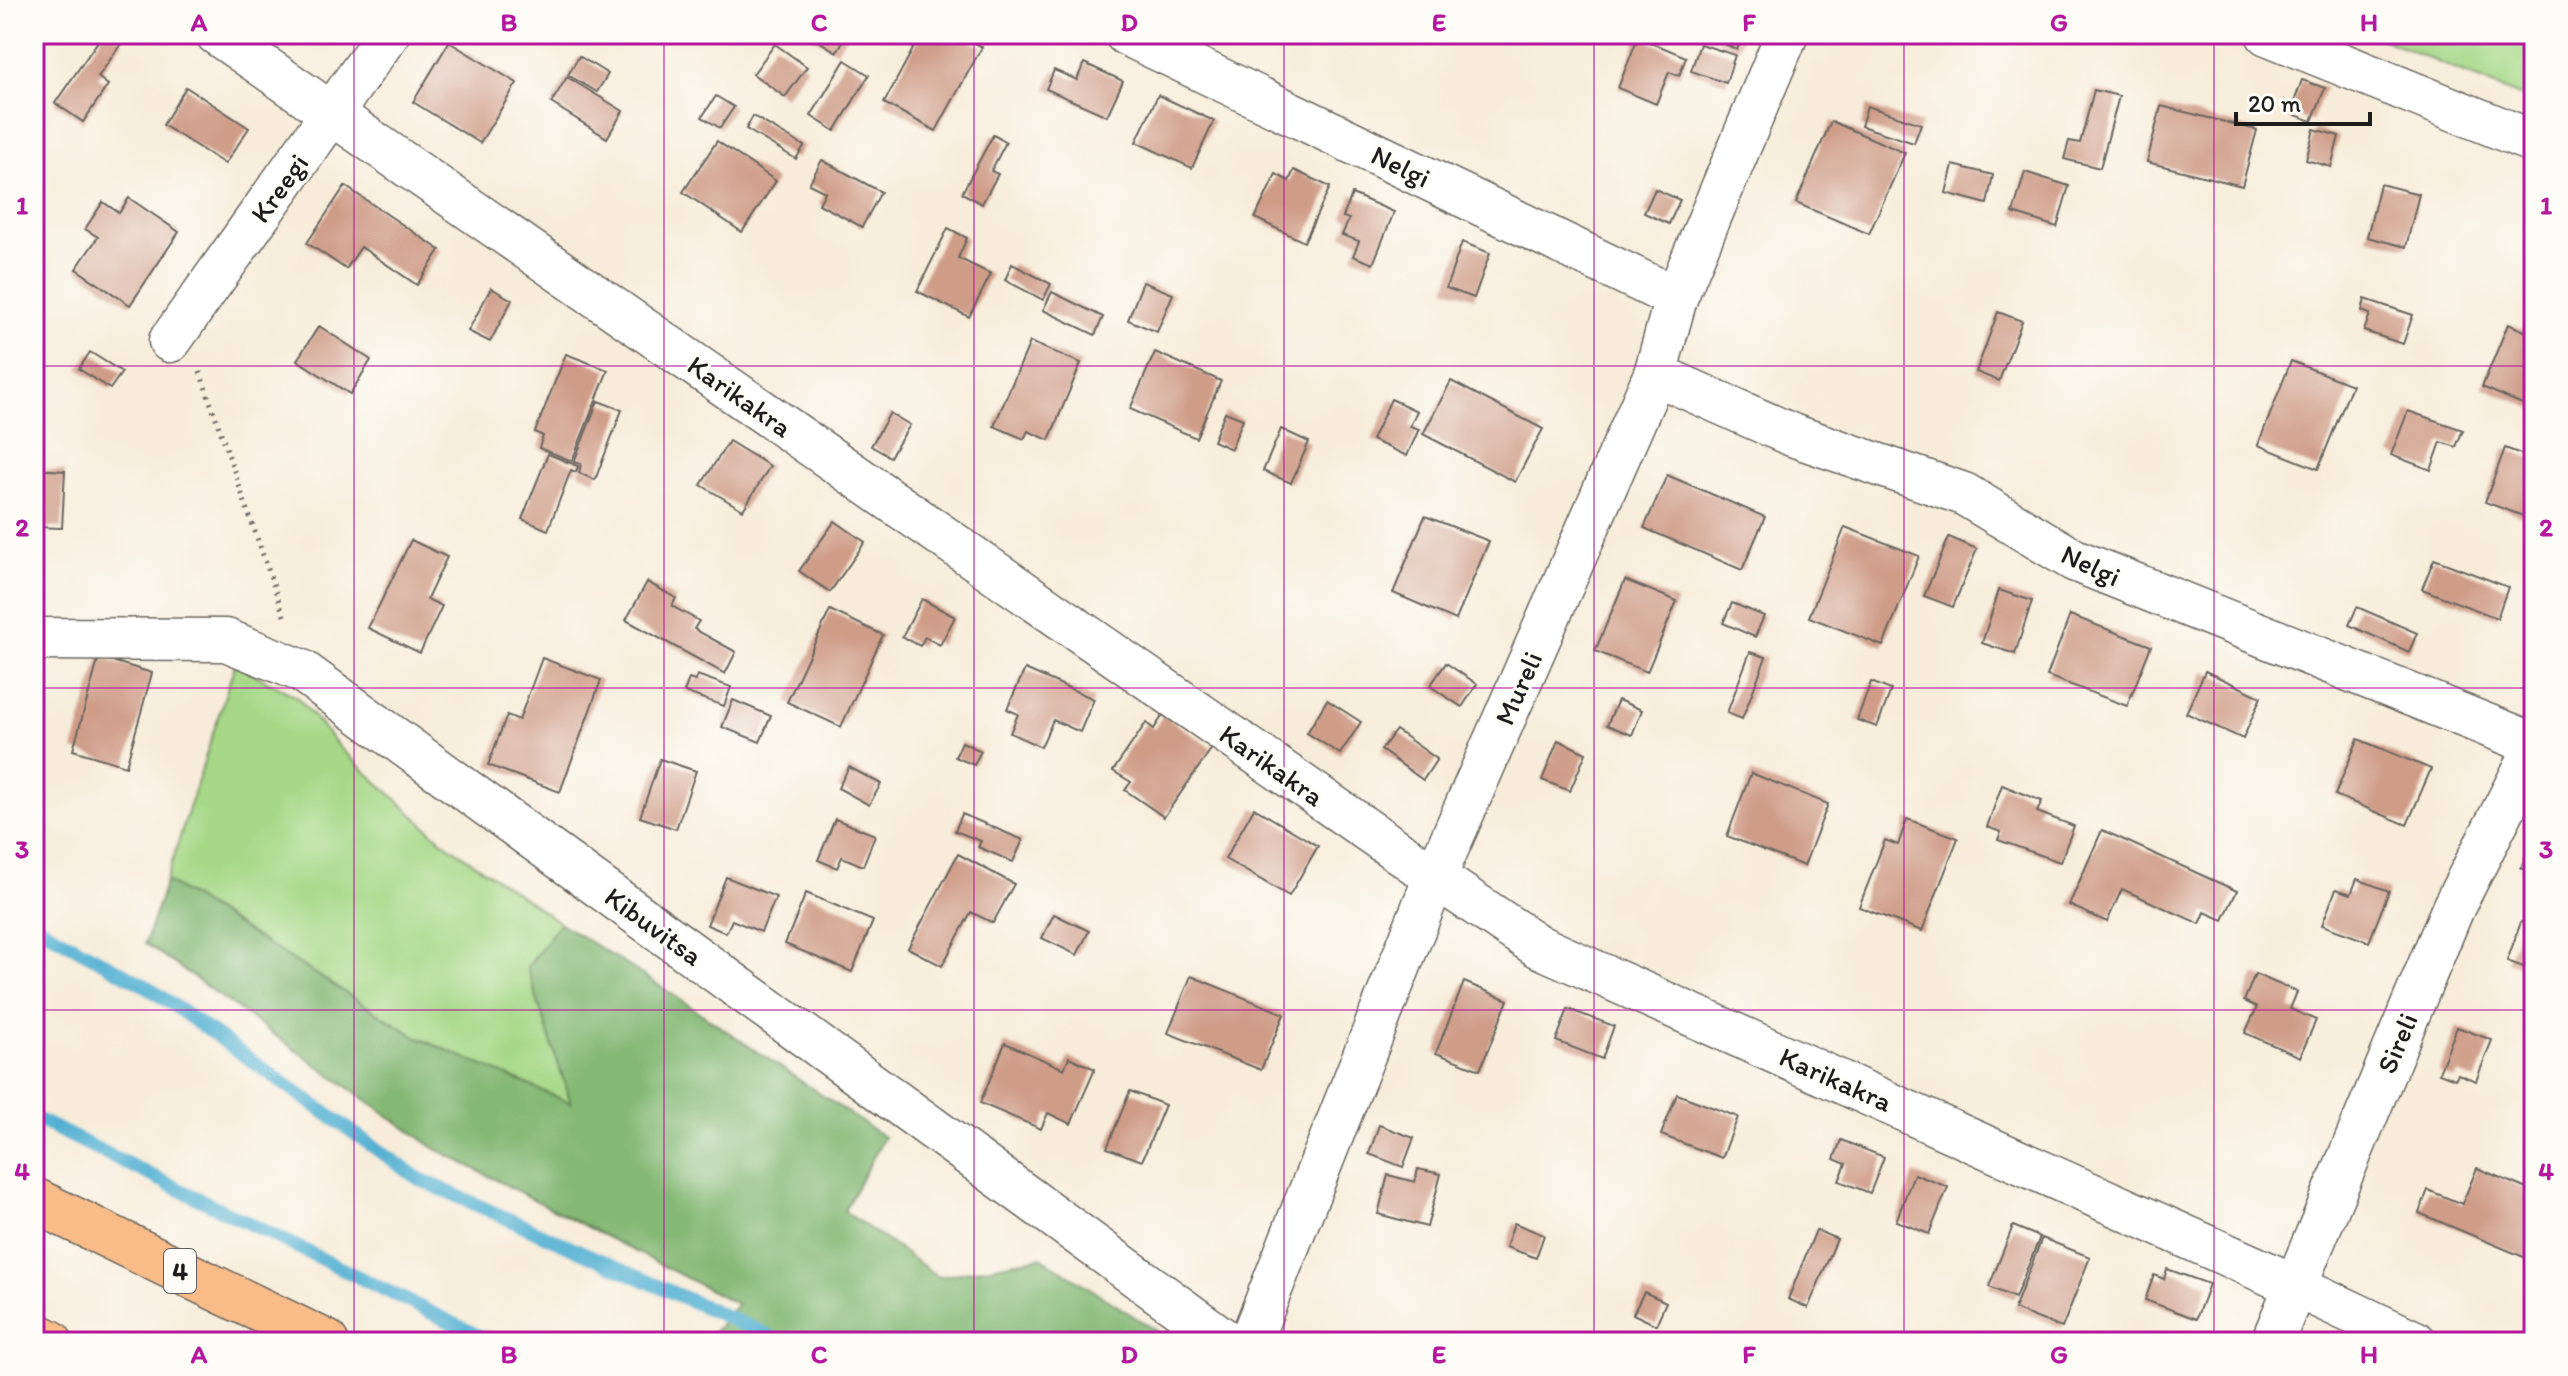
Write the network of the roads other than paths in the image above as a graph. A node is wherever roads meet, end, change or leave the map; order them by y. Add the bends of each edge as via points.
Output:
1 (217, 34) edge
2 (388, 34) edge
3 (1126, 34) edge
4 (1787, 34) edge
5 (2267, 34) edge
6 (332, 114) junction
7 (2534, 142) edge
8 (1676, 298) junction
9 (176, 332) road end
10 (1655, 374) junction
11 (34, 639) edge
12 (2534, 747) edge
13 (1435, 877) junction
14 (34, 1200) edge
15 (2296, 1286) junction
16 (34, 1334) edge
17 (50, 1342) edge
18 (326, 1342) edge
19 (1227, 1342) edge
20 (1250, 1342) edge
21 (2272, 1342) edge
22 (2415, 1342) edge

1 - 6 street, Karikakra
2 - 6 street, Kreegi
3 - 8 street, Nelgi
4 - 8 street, Mureli
5 - 7 street
6 - 9 street, Kreegi
6 - 13 street, Karikakra
8 - 10 street, Mureli
10 - 12 street, Nelgi via 1792,435 1964,494 2074,560
10 - 13 street, Mureli
11 - 19 street, Kibuvitsa via 226,640 302,671
12 - 15 street, Sireli via 2453,908
13 - 15 street, Karikakra via 1538,946
13 - 20 street, Mureli
14 - 18 highway, 4
15 - 21 street, Sireli
15 - 22 street, Karikakra
16 - 17 highway

